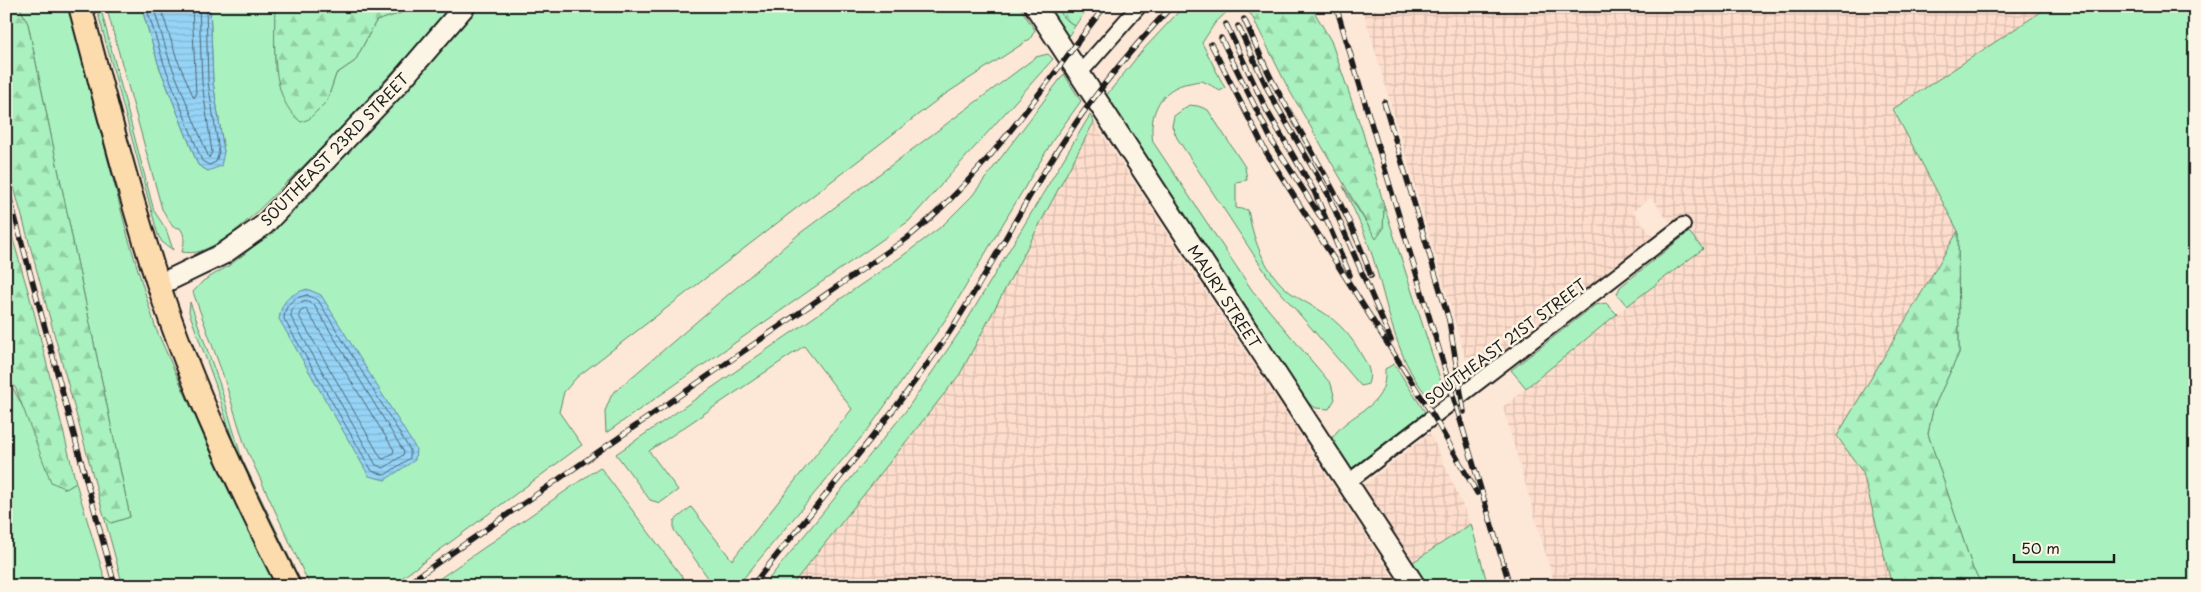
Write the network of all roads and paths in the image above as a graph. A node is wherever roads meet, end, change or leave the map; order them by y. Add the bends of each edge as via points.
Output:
1 (80, 6) edge
2 (466, 6) edge
3 (1035, 6) edge
4 (1140, 6) edge
5 (1079, 74) junction
6 (1683, 225) dead end
7 (159, 285) junction
8 (1347, 483) junction
9 (289, 586) edge
10 (1415, 586) edge

1 - 7 main road via 124,172
2 - 7 main road, SOUTHEAST 23RD STREET via 398,84 264,224 223,254
3 - 5 main road, MAURY STREET
4 - 5 street
5 - 8 main road, MAURY STREET
6 - 8 street, SOUTHEAST 21ST STREET
7 - 9 main road via 213,428
8 - 10 main road, MAURY STREET

